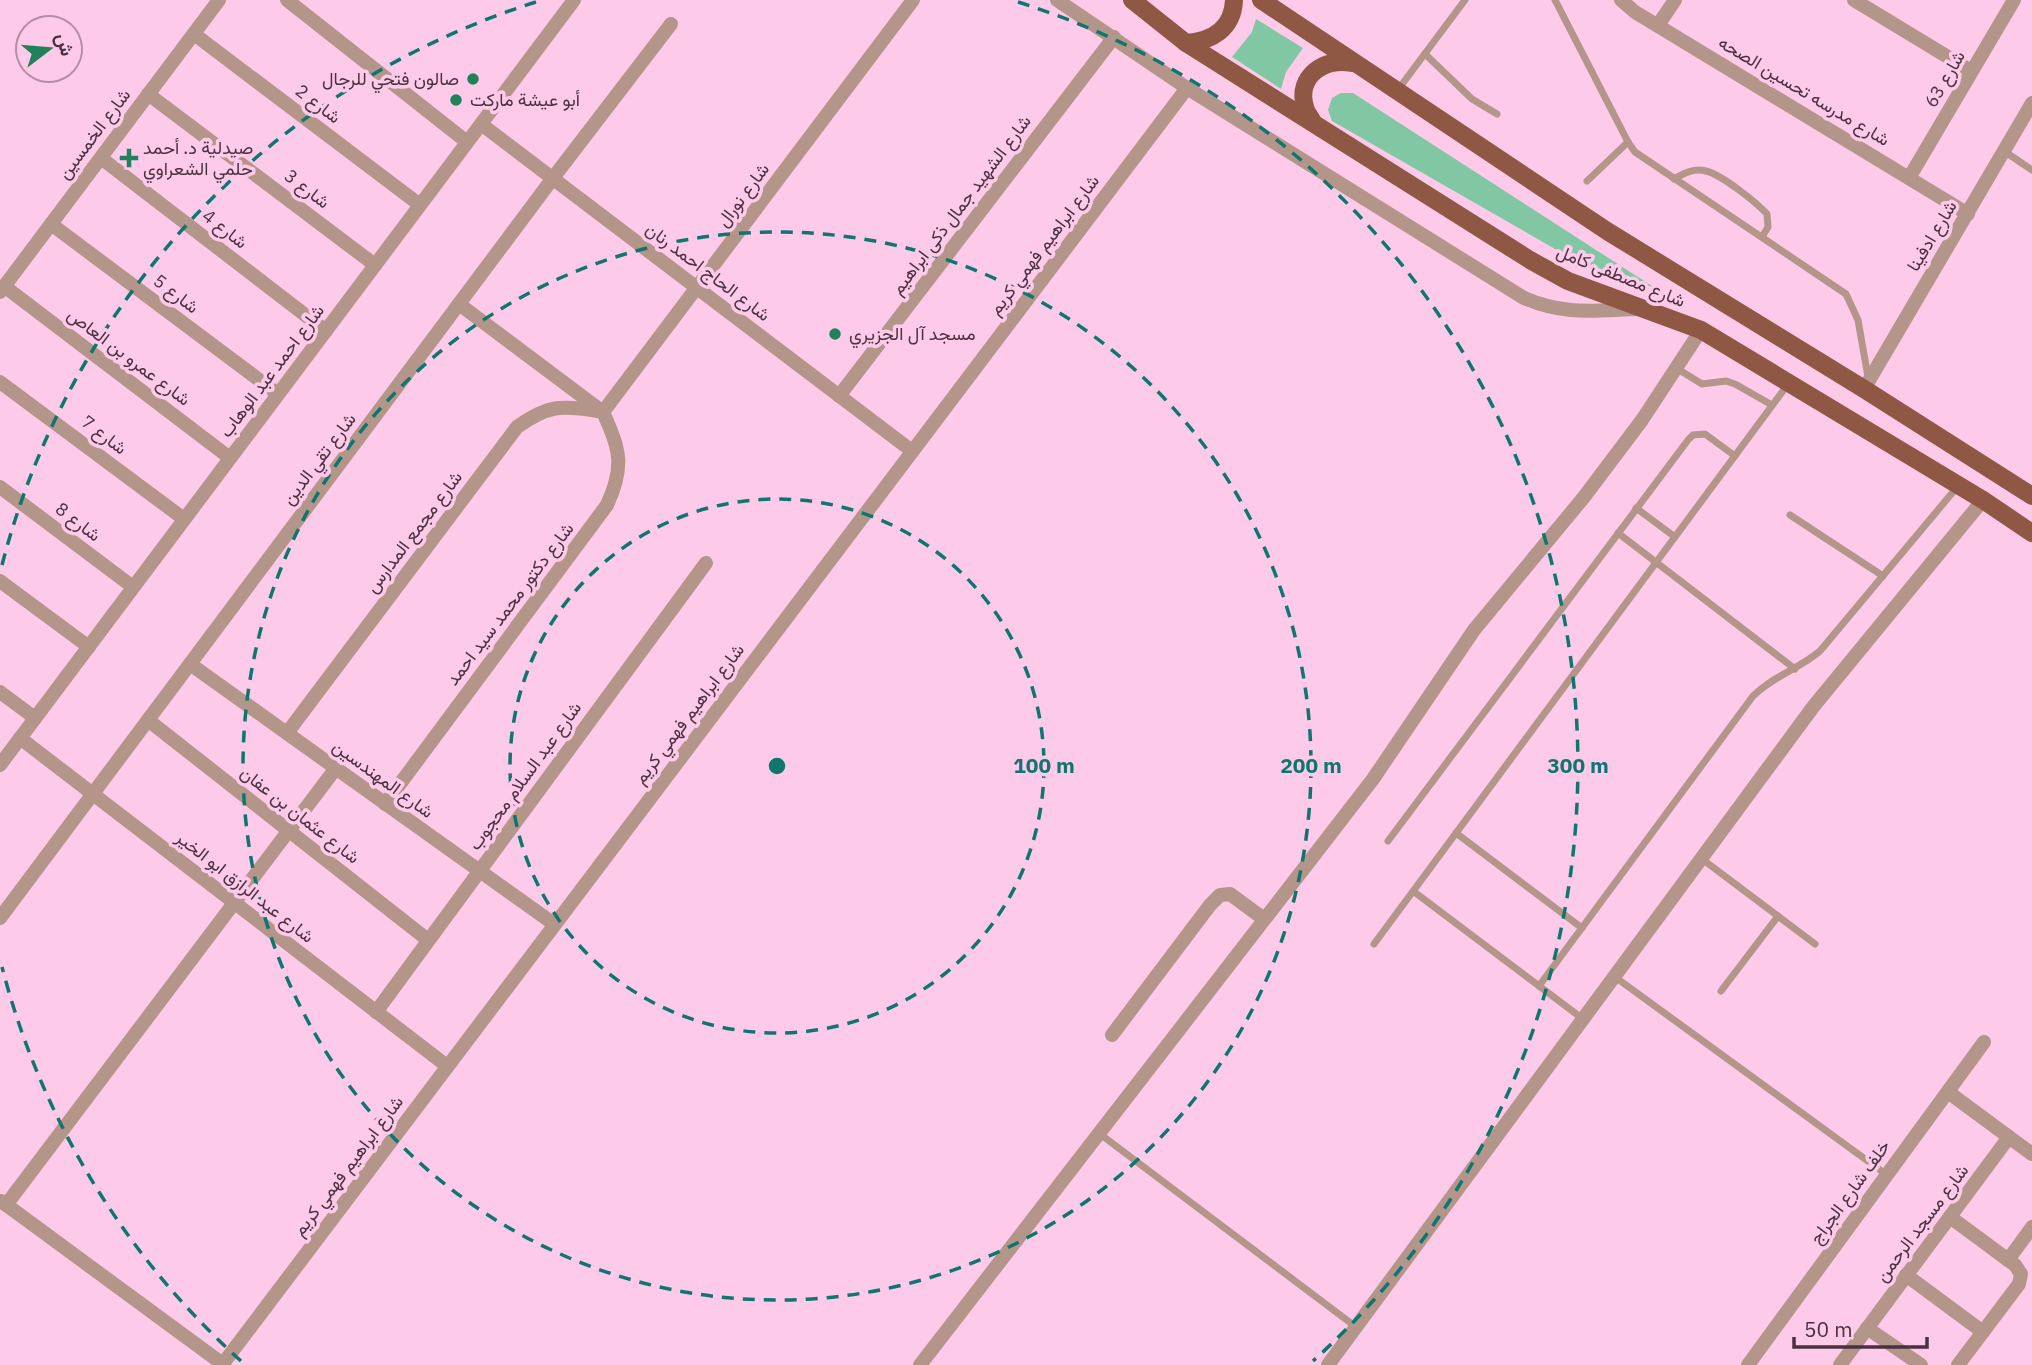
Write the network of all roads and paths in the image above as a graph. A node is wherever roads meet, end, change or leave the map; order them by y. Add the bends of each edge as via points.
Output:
1 (219, 0) edge
2 (287, 0) edge
3 (574, 0) edge
4 (913, 0) edge
5 (1057, 0) edge
6 (1132, 0) edge
7 (1234, 0) edge
8 (1261, 0) edge
9 (1465, 0) edge
10 (1555, 0) edge
11 (1621, 0) edge
12 (1675, 0) edge
13 (1854, 0) edge
14 (2014, 0) edge
15 (671, 23) dead end
16 (1658, 26) junction
17 (194, 34) junction
18 (1114, 37) junction
19 (1186, 43) junction
20 (1424, 54) junction
21 (1356, 64) junction
22 (1971, 71) junction
23 (1187, 88) junction
24 (1397, 91) junction
25 (148, 94) junction
26 (2032, 103) edge
27 (1497, 114) dead end
28 (1313, 122) junction
29 (481, 124) junction
30 (467, 142) junction
31 (1628, 142) junction
32 (2004, 151) junction
33 (100, 158) junction
34 (2032, 170) edge
35 (553, 178) junction
36 (1909, 178) junction
37 (1674, 179) junction
38 (1587, 181) dead end
39 (420, 205) junction
40 (1968, 214) junction
41 (51, 224) junction
42 (1762, 237) junction
43 (375, 265) junction
44 (697, 287) junction
45 (2, 289) edge
46 (459, 304) junction
47 (1643, 309) junction
48 (1701, 330) junction
49 (326, 331) junction
50 (1676, 368) junction
51 (0, 382) edge
52 (1788, 383) junction
53 (1867, 385) junction
54 (278, 394) junction
55 (839, 396) junction
56 (1772, 405) junction
57 (603, 412) junction
58 (912, 451) junction
59 (1735, 456) junction
60 (230, 458) junction
61 (1958, 486) junction
62 (0, 487) edge
63 (2032, 496) edge
64 (1983, 500) junction
65 (1636, 508) junction
66 (1790, 515) dead end
67 (184, 519) junction
68 (1618, 533) junction
69 (2032, 533) edge
70 (1675, 537) junction
71 (706, 563) dead end
72 (1656, 563) junction
73 (1883, 576) junction
74 (0, 581) edge
75 (133, 587) junction
76 (89, 647) junction
77 (190, 664) junction
78 (1795, 670) junction
79 (0, 692) edge
80 (35, 718) junction
81 (148, 720) junction
82 (287, 733) junction
83 (20, 738) junction
84 (0, 765) edge
85 (336, 768) junction
86 (93, 794) junction
87 (386, 804) junction
88 (289, 830) junction
89 (1456, 833) junction
90 (1388, 841) dead end
91 (1702, 859) junction
92 (479, 871) junction
93 (1413, 891) junction
94 (234, 903) junction
95 (1778, 916) junction
96 (0, 918) edge
97 (1264, 919) junction
98 (554, 924) junction
99 (1582, 928) junction
100 (428, 940) junction
101 (1374, 943) dead end
102 (1815, 944) dead end
103 (1615, 977) junction
104 (1539, 986) junction
105 (1721, 991) dead end
106 (376, 1012) junction
107 (1583, 1019) junction
108 (1112, 1035) dead end
109 (1984, 1042) dead end
110 (447, 1066) junction
111 (1948, 1092) junction
112 (1100, 1135) junction
113 (2009, 1137) junction
114 (2032, 1154) edge
115 (1886, 1175) junction
116 (3, 1202) edge
117 (1950, 1217) junction
118 (2032, 1227) edge
119 (2008, 1260) junction
120 (1906, 1275) junction
121 (1356, 1327) junction
122 (1867, 1328) junction
123 (1983, 1332) junction
124 (1752, 1363) edge
125 (223, 1365) edge
126 (920, 1365) edge
127 (1328, 1365) edge
128 (1840, 1365) edge
129 (1921, 1365) edge
130 (1958, 1365) edge

1 - 17 street, شارع الخمسين
2 - 30 street
3 - 29 street, شارع احمد عبد الوهاب
4 - 44 street, شارع نورال
5 - 18 street
6 - 19 main road, شارع مصطفى كامل
7 - 19 main road via 1227,24 1216,36
8 - 21 main road, شارع مصطفى كامل
9 - 20 lane
10 - 31 lane
11 - 16 street, شارع مدرسه تحسين الصحه
12 - 16 street
13 - 22 street
14 - 22 street, شارع 63
15 - 35 street, شارع تقي الدين
16 - 36 street, شارع مدرسه تحسين الصحه
17 - 25 street, شارع الخمسين
17 - 39 street, شارع 2
18 - 23 street
18 - 55 street, شارع الشهيد جمال ذكى ابراهيم
19 - 28 main road, شارع مصطفى كامل
20 - 24 lane
20 - 27 lane via 1472,99
21 - 24 main road, شارع مصطفى كامل
21 - 28 main road via 1339,60 1323,64 1311,75 1304,91 1305,108
22 - 36 street, شارع 63
23 - 47 street via 1524,298 1561,310
23 - 58 street, شارع ابراهيم فهمي كريم
24 - 53 main road, شارع مصطفى كامل via 1607,231
25 - 33 street, شارع الخمسين
25 - 43 street, شارع 3
26 - 32 street, شارع ادفينا
28 - 47 main road, شارع مصطفى كامل via 1530,260 1568,281
29 - 30 street, شارع احمد عبد الوهاب
29 - 35 street, شارع الحاج احمد رنان
30 - 39 street, شارع احمد عبد الوهاب
31 - 37 lane via 1645,161
31 - 38 lane
32 - 34 lane
32 - 40 street, شارع ادفينا
33 - 41 street, شارع الخمسين
33 - 49 street, شارع 4
35 - 44 street, شارع الحاج احمد رنان
35 - 46 street, شارع تقي الدين
36 - 40 street, شارع مدرسه تحسين الصحه
37 - 42 lane
37 - 42 lane via 1695,170 1717,176 1767,214 1768,228
39 - 43 street, شارع احمد عبد الوهاب
40 - 53 street, شارع ادفينا
41 - 45 street, شارع الخمسين
41 - 54 street, شارع 5
42 - 53 lane via 1846,294 1857,320
43 - 49 street, شارع احمد عبد الوهاب
44 - 55 street, شارع الحاج احمد رنان
44 - 57 street, شارع نورال
45 - 60 street, شارع عمرو بن العاص
46 - 57 street
46 - 77 street, شارع تقي الدين
47 - 48 main road, شارع مصطفى كامل
48 - 50 street
48 - 52 main road, شارع مصطفى كامل
49 - 54 street, شارع احمد عبد الوهاب
50 - 56 lane via 1702,384 1735,384
50 - 97 street via 1584,498 1474,630 1373,779
51 - 67 street, شارع 7
52 - 56 lane
52 - 61 main road, شارع مصطفى كامل
53 - 63 main road, شارع مصطفى كامل
54 - 60 street, شارع احمد عبد الوهاب
55 - 58 street, شارع الحاج احمد رنان
56 - 59 lane
57 - 82 street, شارع مجمع المدارس via 556,407 517,427
57 - 87 street, شارع دكتور محمد سيد احمد via 619,459 617,483 607,505
58 - 98 street, شارع ابراهيم فهمي كريم
59 - 65 lane via 1705,434 1693,435
59 - 70 lane
60 - 67 street, شارع احمد عبد الوهاب
61 - 64 main road, شارع مصطفى كامل
61 - 73 lane
62 - 75 street, شارع 8
64 - 69 main road, شارع مصطفى كامل
64 - 91 street via 1813,707
65 - 68 lane
65 - 70 lane
66 - 73 lane
67 - 75 street, شارع احمد عبد الوهاب
68 - 72 lane
68 - 90 lane
70 - 72 lane
71 - 92 street, شارع عبد السلام محجوب
72 - 78 lane
72 - 89 lane
73 - 78 lane via 1820,651
74 - 76 street
75 - 76 street, شارع احمد عبد الوهاب
76 - 80 street, شارع احمد عبد الوهاب
77 - 81 street, شارع تقي الدين
77 - 82 street, شارع المهندسين
78 - 99 lane via 1766,683 1753,696
79 - 80 street
80 - 83 street, شارع احمد عبد الوهاب
81 - 86 street, شارع تقي الدين
81 - 88 street, شارع عثمان بن عفان
82 - 85 street, شارع المهندسين
83 - 84 street, شارع احمد عبد الوهاب
83 - 86 street, شارع عبد الرازق ابو الخير
85 - 87 street, شارع المهندسين
85 - 88 street
86 - 94 street, شارع عبد الرازق ابو الخير
86 - 96 street, شارع تقي الدين
87 - 92 street, شارع المهندسين
88 - 94 street
88 - 100 street, شارع عثمان بن عفان
89 - 93 lane
89 - 99 lane
91 - 95 lane
91 - 103 street
92 - 98 street, شارع المهندسين
92 - 100 street, شارع عبد السلام محجوب
93 - 101 lane
93 - 104 lane
94 - 106 street, شارع عبد الرازق ابو الخير
94 - 116 street
95 - 102 lane
95 - 105 lane
97 - 108 street via 1230,894 1220,895
97 - 112 street
98 - 110 street, شارع ابراهيم فهمي كريم
99 - 104 lane
100 - 106 street, شارع عبد السلام محجوب
103 - 107 street
103 - 115 lane
104 - 107 lane
106 - 110 street, شارع عبد الرازق ابو الخير
107 - 121 street
109 - 111 street, خلف شارع الجراج
110 - 125 street, شارع ابراهيم فهمي كريم
111 - 113 street
111 - 115 street, خلف شارع الجراج
112 - 121 lane
112 - 126 street
113 - 114 street
113 - 117 street, شارع مسجد الرحمن
115 - 124 street, خلف شارع الجراج
116 - 125 street
117 - 119 street
117 - 120 street, شارع مسجد الرحمن
118 - 119 street
119 - 123 street via 2019,1269 2021,1279
120 - 122 street, شارع مسجد الرحمن
120 - 123 street
121 - 127 street
122 - 128 street, شارع مسجد الرحمن
122 - 129 street
123 - 130 street

